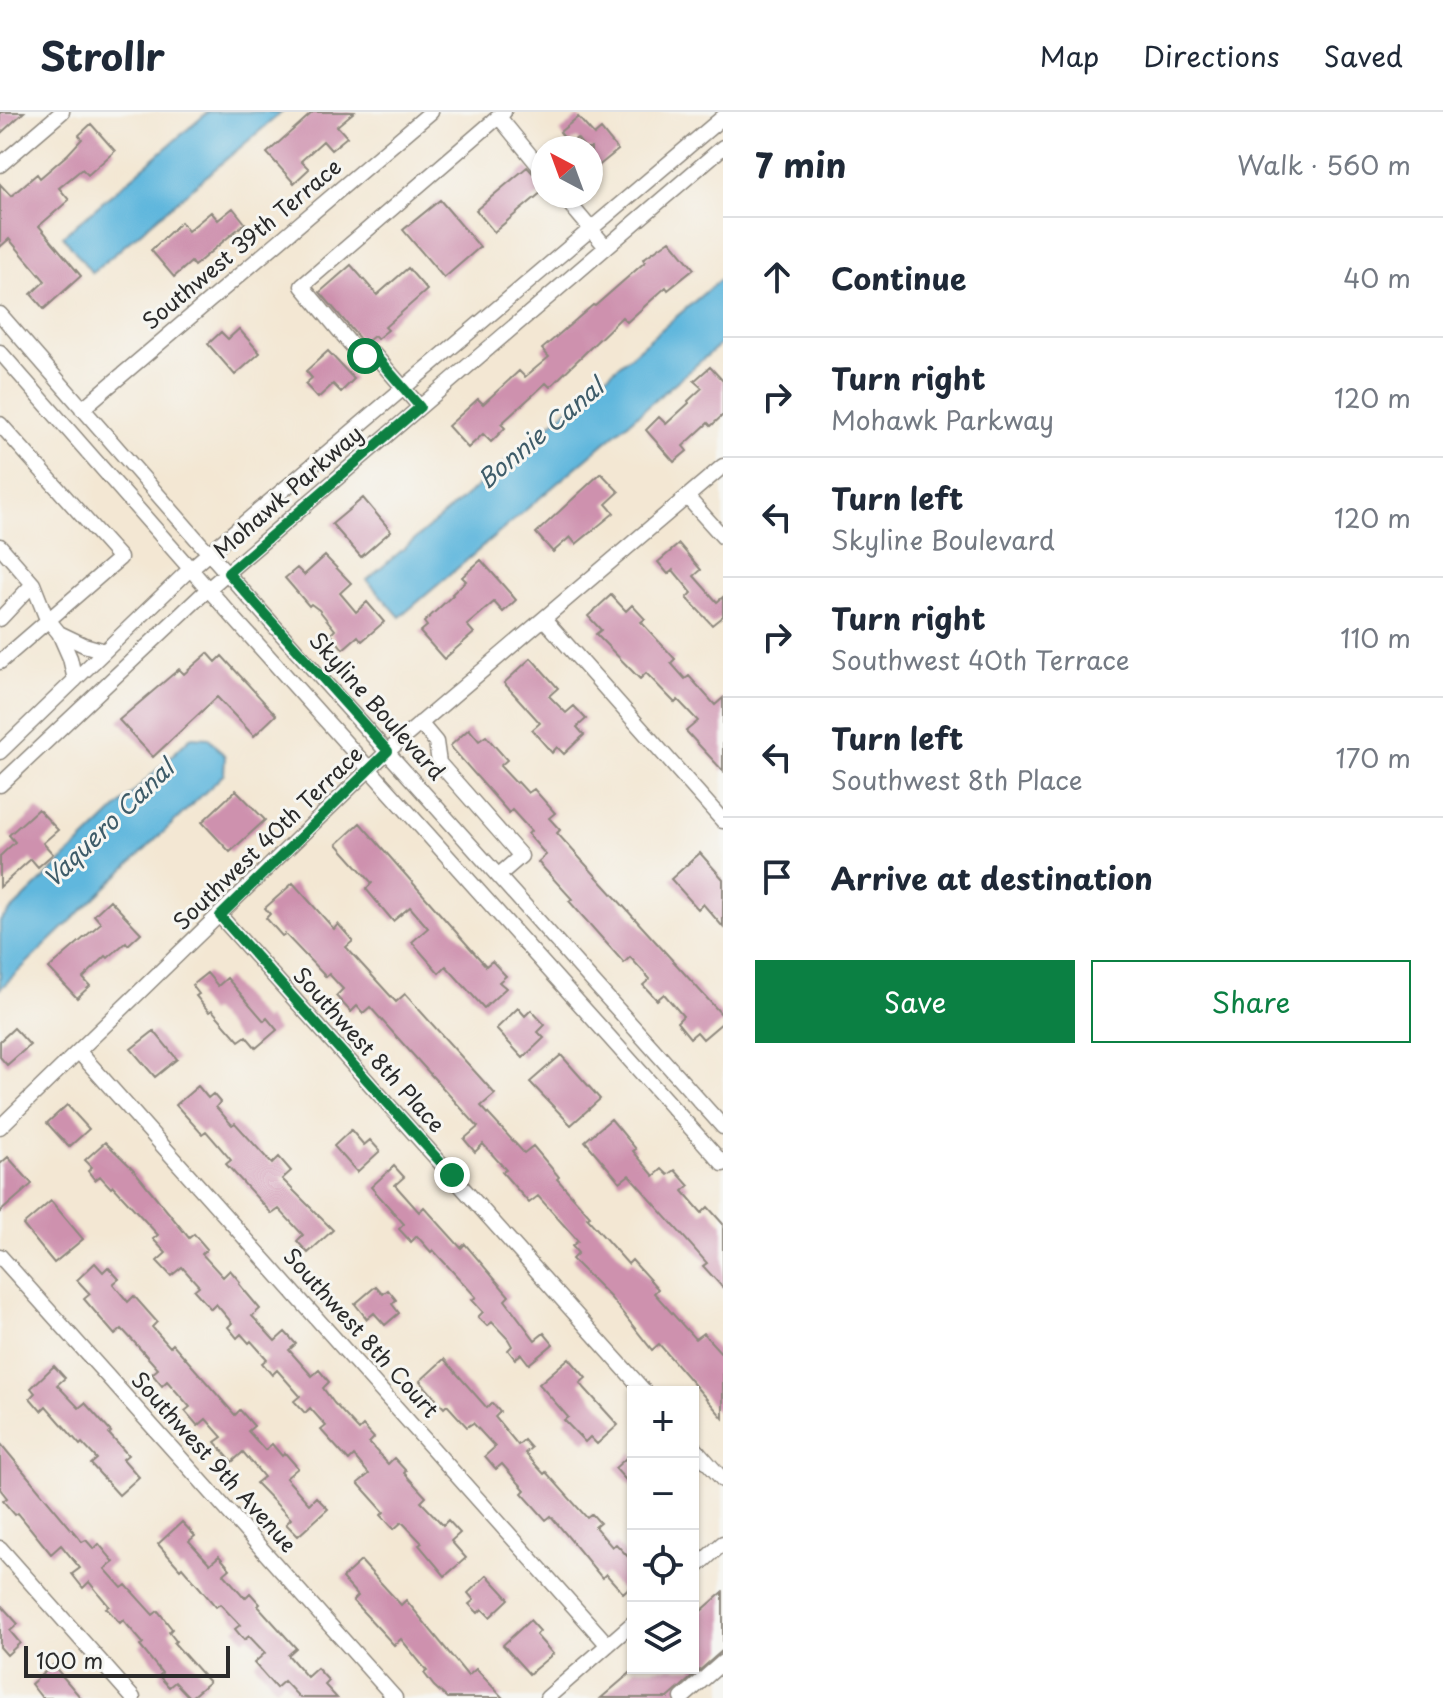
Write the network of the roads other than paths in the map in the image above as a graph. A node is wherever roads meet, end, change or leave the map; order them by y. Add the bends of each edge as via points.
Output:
1 (62, 112) edge
2 (431, 112) edge
3 (502, 114) edge
4 (723, 117) edge
5 (723, 147) edge
6 (531, 154) edge
7 (0, 165) edge
8 (573, 208) edge
9 (590, 228) junction
10 (606, 247) junction
11 (0, 314) edge
12 (12, 328) junction
13 (0, 339) edge
14 (0, 352) edge
15 (403, 387) junction
16 (420, 407) junction
17 (82, 409) junction
18 (0, 424) edge
19 (723, 466) edge
20 (687, 497) junction
21 (723, 537) edge
22 (0, 546) edge
23 (210, 553) junction
24 (190, 569) junction
25 (228, 573) junction
26 (33, 584) junction
27 (208, 589) junction
28 (0, 619) edge
29 (544, 619) junction
30 (54, 627) junction
31 (105, 651) junction
32 (0, 662) edge
33 (75, 680) junction
34 (420, 723) junction
35 (388, 751) junction
36 (0, 752) edge
37 (369, 770) junction
38 (0, 785) edge
39 (723, 821) edge
40 (499, 875) junction
41 (220, 916) junction
42 (79, 1052) junction
43 (0, 1127) edge
44 (723, 1127) edge
45 (723, 1164) edge
46 (0, 1256) edge
47 (640, 1386) edge
48 (699, 1453) edge
49 (723, 1480) edge
50 (723, 1543) edge
51 (0, 1548) edge
52 (699, 1565) edge
53 (627, 1628) edge
54 (608, 1645) junction
55 (723, 1662) edge
56 (133, 1698) edge
57 (395, 1698) edge
58 (547, 1698) edge
59 (682, 1698) edge

1 - 7 street
2 - 17 street, Southwest 39th Terrace
3 - 6 street
3 - 15 street via 302,286 358,353 373,353
4 - 9 street, Mohawk Parkway
5 - 10 street, Mohawk Parkway
8 - 9 street
9 - 10 street
9 - 15 street, Mohawk Parkway
10 - 16 street, Mohawk Parkway
11 - 12 street, Skyline Boulevard
12 - 13 street
12 - 17 street, Skyline Boulevard
14 - 24 street
15 - 16 street
15 - 23 street, Mohawk Parkway
16 - 25 street, Mohawk Parkway
17 - 23 street, Skyline Boulevard
18 - 30 street via 120,558
19 - 20 street, Southwest 40th Terrace
20 - 21 street
20 - 29 street, Southwest 40th Terrace
22 - 26 street
23 - 24 street, Mohawk Parkway
23 - 25 street, Skyline Boulevard
24 - 27 street
24 - 31 street, Mohawk Parkway
25 - 27 street, Mohawk Parkway
25 - 35 street, Skyline Boulevard
26 - 28 street
26 - 30 street
27 - 37 street
27 - 38 street, Mohawk Parkway
29 - 34 street, Southwest 40th Terrace
29 - 39 street
30 - 31 street
30 - 32 street
30 - 33 street
31 - 33 street, Mohawk Parkway
33 - 36 street, Mohawk Parkway
34 - 35 street, Southwest 40th Terrace
34 - 40 street via 436,742 439,763 521,856
35 - 37 street, Southwest 40th Terrace
35 - 40 street, Skyline Boulevard
37 - 41 street, Southwest 40th Terrace
37 - 45 street
40 - 44 street, Skyline Boulevard
41 - 42 street, Southwest 40th Terrace
41 - 47 street, Southwest 8th Place
42 - 43 street, Southwest 40th Terrace
42 - 54 street, Southwest 8th Court
46 - 57 street, Southwest 9th Avenue
48 - 49 street
50 - 52 street
51 - 56 street
53 - 54 street
54 - 58 street
55 - 59 street

